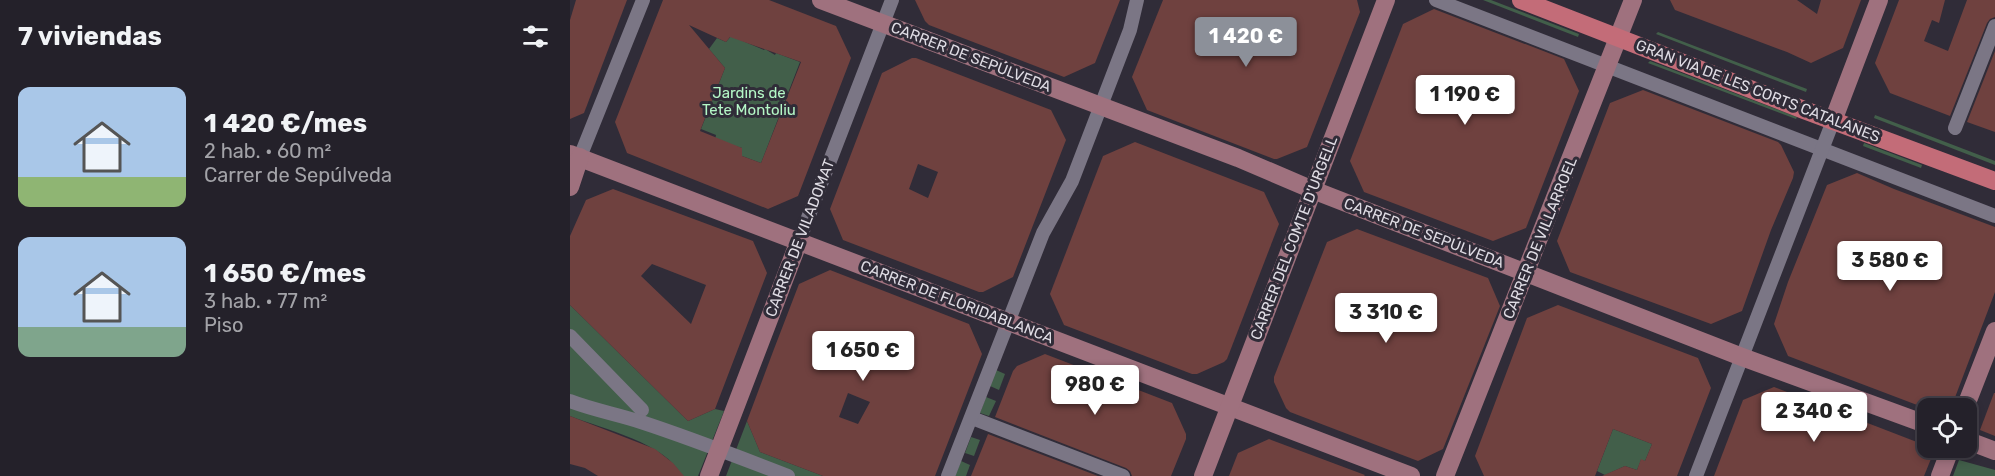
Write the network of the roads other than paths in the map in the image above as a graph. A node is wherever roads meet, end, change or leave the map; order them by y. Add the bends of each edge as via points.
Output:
1 (643, 0) edge
2 (821, 0) edge
3 (892, 0) edge
4 (1137, 0) edge
5 (1386, 0) edge
6 (1436, 0) edge
7 (1521, 0) edge
8 (1633, 0) edge
9 (1879, 0) edge
10 (883, 23) junction
11 (1995, 26) edge
12 (1619, 38) junction
13 (1607, 67) junction
14 (1100, 107) junction
15 (1833, 121) junction
16 (1955, 128) dead end
17 (1822, 149) junction
18 (575, 156) edge
19 (1995, 181) edge
20 (570, 187) edge
21 (1313, 190) junction
22 (1995, 216) edge
23 (799, 241) junction
24 (1526, 274) junction
25 (1010, 322) junction
26 (1995, 331) edge
27 (570, 336) edge
28 (1742, 357) junction
29 (1969, 398) edge
30 (570, 401) edge
31 (1229, 406) junction
32 (642, 410) dead end
33 (972, 418) junction
34 (1917, 421) edge
35 (1977, 444) edge
36 (718, 450) junction
37 (1995, 451) edge
38 (1947, 458) edge
39 (709, 476) edge
40 (788, 476) edge
41 (948, 476) edge
42 (1124, 476) edge
43 (1203, 476) edge
44 (1411, 476) edge
45 (1445, 476) edge
46 (1696, 476) edge
47 (1940, 476) edge

1 - 18 street
2 - 10 street, CARRER DE SEPÚLVEDA
3 - 10 street, CARRER DE VILADOMAT
4 - 14 street via 1130,30
5 - 21 street, CARRER DEL COMTE D'URGELL
6 - 13 street
7 - 12 main road, GRAN VIA DE LES CORTS CATALANES
8 - 12 street, CARRER DE VILLARROEL
9 - 15 street
10 - 14 street, CARRER DE SEPÚLVEDA
10 - 23 street, CARRER DE VILADOMAT
11 - 16 street
12 - 13 street, CARRER DE VILLARROEL
12 - 15 main road, GRAN VIA DE LES CORTS CATALANES
13 - 17 street
13 - 24 street, CARRER DE VILLARROEL
14 - 21 street, CARRER DE SEPÚLVEDA
14 - 25 street via 1072,181 1043,233
15 - 17 street
15 - 19 main road, GRAN VIA DE LES CORTS CATALANES
17 - 22 street
17 - 28 street
18 - 20 street
18 - 23 street, CARRER DE FLORIDABLANCA
21 - 24 street, CARRER DE SEPÚLVEDA
21 - 31 street, CARRER DEL COMTE D'URGELL
23 - 25 street, CARRER DE FLORIDABLANCA
23 - 36 street, CARRER DE VILADOMAT
24 - 28 street, CARRER DE SEPÚLVEDA
24 - 45 street, CARRER DE VILLARROEL
25 - 31 street, CARRER DE FLORIDABLANCA
25 - 33 street
26 - 29 street
27 - 32 street
28 - 34 street, CARRER DE SEPÚLVEDA
28 - 46 street
30 - 36 street
31 - 43 street, CARRER DEL COMTE D'URGELL
31 - 44 street, CARRER DE FLORIDABLANCA
33 - 41 street
33 - 42 street
35 - 37 street
36 - 39 street, CARRER DE VILADOMAT
36 - 40 street
38 - 47 street

